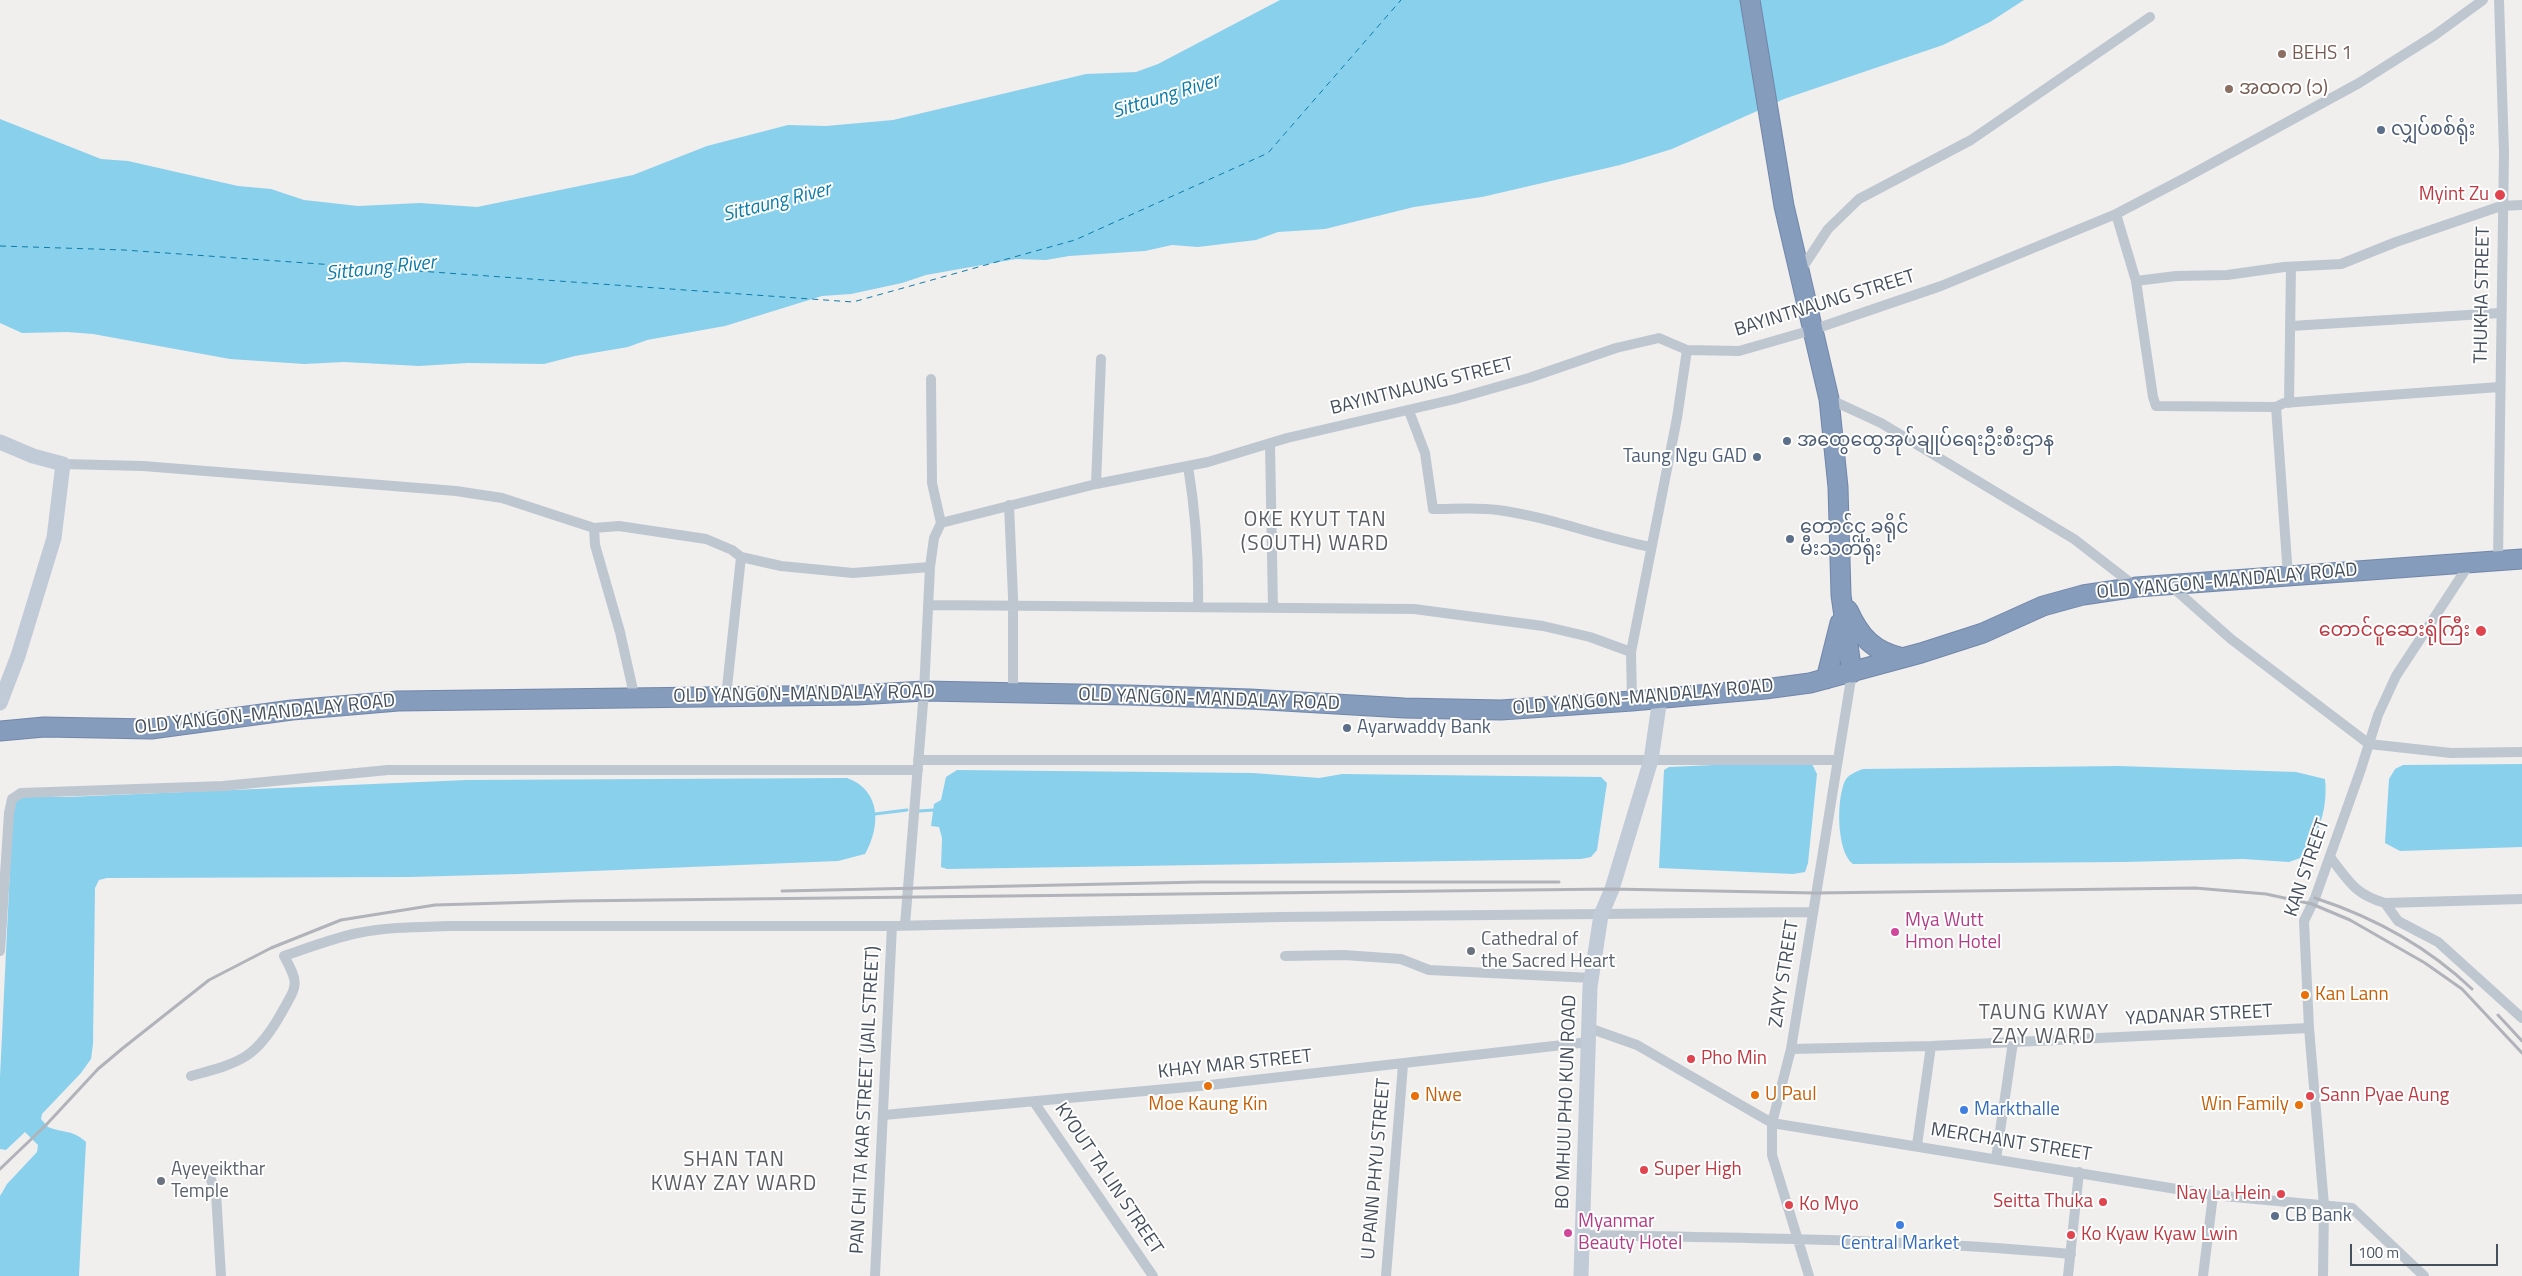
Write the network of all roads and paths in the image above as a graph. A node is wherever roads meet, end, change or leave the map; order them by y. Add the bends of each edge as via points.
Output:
1 (1750, 0) edge
2 (2483, 0) edge
3 (2499, 0) edge
4 (2150, 17) dead end
5 (2522, 205) edge
6 (2501, 206) junction
7 (2116, 214) junction
8 (2291, 267) junction
9 (1799, 274) junction
10 (2136, 282) junction
11 (2500, 313) junction
12 (2291, 326) junction
13 (1812, 330) junction
14 (1687, 350) junction
15 (1101, 359) dead end
16 (931, 379) dead end
17 (2499, 387) junction
18 (1829, 399) junction
19 (2289, 403) junction
20 (2276, 407) junction
21 (1409, 411) junction
22 (0, 442) edge
23 (1270, 444) junction
24 (63, 464) junction
25 (1188, 466) junction
26 (1096, 484) junction
27 (1009, 505) junction
28 (941, 524) junction
29 (594, 528) junction
30 (1651, 547) junction
31 (741, 557) junction
32 (2522, 559) edge
33 (2498, 561) junction
34 (2470, 563) junction
35 (930, 567) junction
36 (2288, 576) junction
37 (2169, 585) junction
38 (2137, 587) junction
39 (1841, 595) junction
40 (1013, 604) junction
41 (928, 605) junction
42 (1198, 607) junction
43 (1273, 608) junction
44 (1630, 652) junction
45 (1904, 658) junction
46 (1852, 673) junction
47 (1826, 679) junction
48 (924, 691) junction
49 (1013, 694) junction
50 (726, 697) junction
51 (1660, 698) junction
52 (635, 699) junction
53 (1632, 701) junction
54 (0, 703) edge
55 (0, 731) edge
56 (2369, 744) junction
57 (2522, 752) edge
58 (918, 760) junction
59 (1651, 760) junction
60 (1837, 760) junction
61 (918, 770) junction
62 (2330, 857) junction
63 (2522, 899) edge
64 (2385, 903) junction
65 (1812, 912) junction
66 (1601, 915) junction
67 (892, 926) junction
68 (905, 926) junction
69 (0, 951) edge
70 (1285, 956) dead end
71 (1592, 978) junction
72 (2522, 1018) edge
73 (2309, 1028) junction
74 (1589, 1035) junction
75 (2013, 1042) junction
76 (1931, 1046) junction
77 (1791, 1049) junction
78 (1403, 1065) junction
79 (191, 1076) dead end
80 (1034, 1102) junction
81 (884, 1115) junction
82 (1772, 1124) junction
83 (1917, 1145) junction
84 (1996, 1159) junction
85 (208, 1172) dead end
86 (2079, 1172) junction
87 (2213, 1195) junction
88 (2324, 1205) junction
89 (1583, 1235) junction
90 (1797, 1238) junction
91 (2071, 1254) junction
92 (221, 1276) edge
93 (875, 1276) edge
94 (1153, 1276) edge
95 (1386, 1276) edge
96 (1581, 1276) edge
97 (1808, 1276) edge
98 (2068, 1276) edge
99 (2203, 1276) edge
100 (2324, 1276) edge
101 (2424, 1276) edge

1 - 9 highway via 1784,206
2 - 7 street, BAYINTNAUNG STREET via 2359,83
3 - 6 street, THUKHA STREET via 2504,152
4 - 9 street via 1971,140 1859,199 1828,229
5 - 6 street
6 - 8 street via 2341,264
6 - 11 street, THUKHA STREET
7 - 10 street
7 - 13 street, BAYINTNAUNG STREET via 1941,286
8 - 10 street
8 - 12 street
9 - 13 highway
10 - 20 street via 2156,406
11 - 12 street
11 - 17 street, THUKHA STREET
12 - 19 street
13 - 14 street, BAYINTNAUNG STREET via 1739,351
13 - 18 highway
14 - 21 street, BAYINTNAUNG STREET via 1659,338
14 - 30 street
15 - 26 street
16 - 28 street via 932,483
17 - 19 street
17 - 33 street, THUKHA STREET
18 - 38 street via 1881,423 2074,539
18 - 39 highway via 1838,487
19 - 20 street
20 - 36 street
21 - 23 street, BAYINTNAUNG STREET
21 - 30 street via 1425,453 1433,509 1497,509
22 - 24 street
23 - 25 street, BAYINTNAUNG STREET
23 - 43 street
24 - 29 street via 143,466 456,491 502,498
24 - 54 street via 54,538
25 - 26 street, BAYINTNAUNG STREET
25 - 42 street via 1199,554
26 - 27 street, BAYINTNAUNG STREET
27 - 28 street, BAYINTNAUNG STREET
27 - 40 street
28 - 35 street via 934,538
29 - 31 street via 619,526 706,539
29 - 52 street via 594,545 620,632
30 - 44 street
31 - 35 street via 781,566 853,572
31 - 50 street
32 - 33 highway, OLD YANGON-MANDALAY ROAD
33 - 34 highway, OLD YANGON-MANDALAY ROAD
34 - 36 highway, OLD YANGON-MANDALAY ROAD
34 - 56 street, KAN STREET via 2396,676
35 - 41 street
36 - 37 highway, OLD YANGON-MANDALAY ROAD
37 - 38 highway, OLD YANGON-MANDALAY ROAD
37 - 56 street via 2232,639
38 - 45 highway, OLD YANGON-MANDALAY ROAD via 2083,595 2043,606 1983,633
39 - 45 highway via 1860,632 1873,646
39 - 46 highway
39 - 47 highway via 1840,627
40 - 41 street
40 - 42 street
40 - 49 street
41 - 48 street
42 - 43 street
43 - 44 street via 1423,610 1543,626 1590,637
44 - 53 street
45 - 46 highway, OLD YANGON-MANDALAY ROAD
46 - 47 highway, OLD YANGON-MANDALAY ROAD
46 - 60 street, ZAYY STREET
47 - 51 highway, OLD YANGON-MANDALAY ROAD via 1766,689
48 - 49 highway, OLD YANGON-MANDALAY ROAD
48 - 50 highway, OLD YANGON-MANDALAY ROAD
48 - 58 street
49 - 53 highway, OLD YANGON-MANDALAY ROAD via 1147,695 1501,710
50 - 52 highway, OLD YANGON-MANDALAY ROAD
51 - 53 highway, OLD YANGON-MANDALAY ROAD
51 - 59 street, BO MHUU PHO KUN ROAD
52 - 55 highway, OLD YANGON-MANDALAY ROAD via 398,701 292,710 151,729 44,727
56 - 57 street via 2451,753
56 - 62 street, KAN STREET
58 - 59 street
58 - 61 street
59 - 60 street
59 - 66 street, BO MHUU PHO KUN ROAD
60 - 65 street, ZAYY STREET
61 - 68 street
61 - 69 street via 388,770 222,786 21,793 12,798 9,813
62 - 64 street via 2359,893
62 - 73 street, KAN STREET via 2304,920
63 - 64 street
64 - 72 street via 2398,921 2438,942
65 - 66 street
65 - 77 street, ZAYY STREET
66 - 68 street via 1280,917
66 - 71 street, BO MHUU PHO KUN ROAD
67 - 68 street
67 - 79 street via 448,926 358,933 284,956 292,971 295,991 270,1034 249,1055
67 - 81 street, PAN CHI TA KAR STREET (JAIL STREET)
70 - 71 street via 1401,959 1429,970
71 - 74 street, BO MHUU PHO KUN ROAD
73 - 75 street, YADANAR STREET
73 - 88 street, KAN STREET
74 - 78 street, KHAY MAR STREET
74 - 82 street, MERCHANT STREET via 1637,1045
74 - 89 street, BO MHUU PHO KUN ROAD
75 - 76 street, YADANAR STREET
75 - 84 street
76 - 77 street, YADANAR STREET
76 - 83 street
77 - 82 street, ZAYY STREET
78 - 80 street, KHAY MAR STREET
78 - 95 street, U PANN PHYU STREET
80 - 81 street, KHAY MAR STREET
80 - 94 street, KYOUT TA LIN STREET
81 - 93 street, PAN CHI TA KAR STREET (JAIL STREET)
82 - 83 street, MERCHANT STREET
82 - 90 street, ZAYY STREET via 1772,1155
83 - 84 street, MERCHANT STREET
84 - 86 street, MERCHANT STREET
85 - 92 street via 216,1193
86 - 87 street, MERCHANT STREET
86 - 91 street
87 - 88 street, MERCHANT STREET
87 - 99 street
88 - 100 street, KAN STREET
88 - 101 street, MERCHANT STREET via 2352,1208
89 - 90 street
89 - 96 street, BO MHUU PHO KUN ROAD
90 - 91 street
90 - 97 street, ZAYY STREET
91 - 98 street

